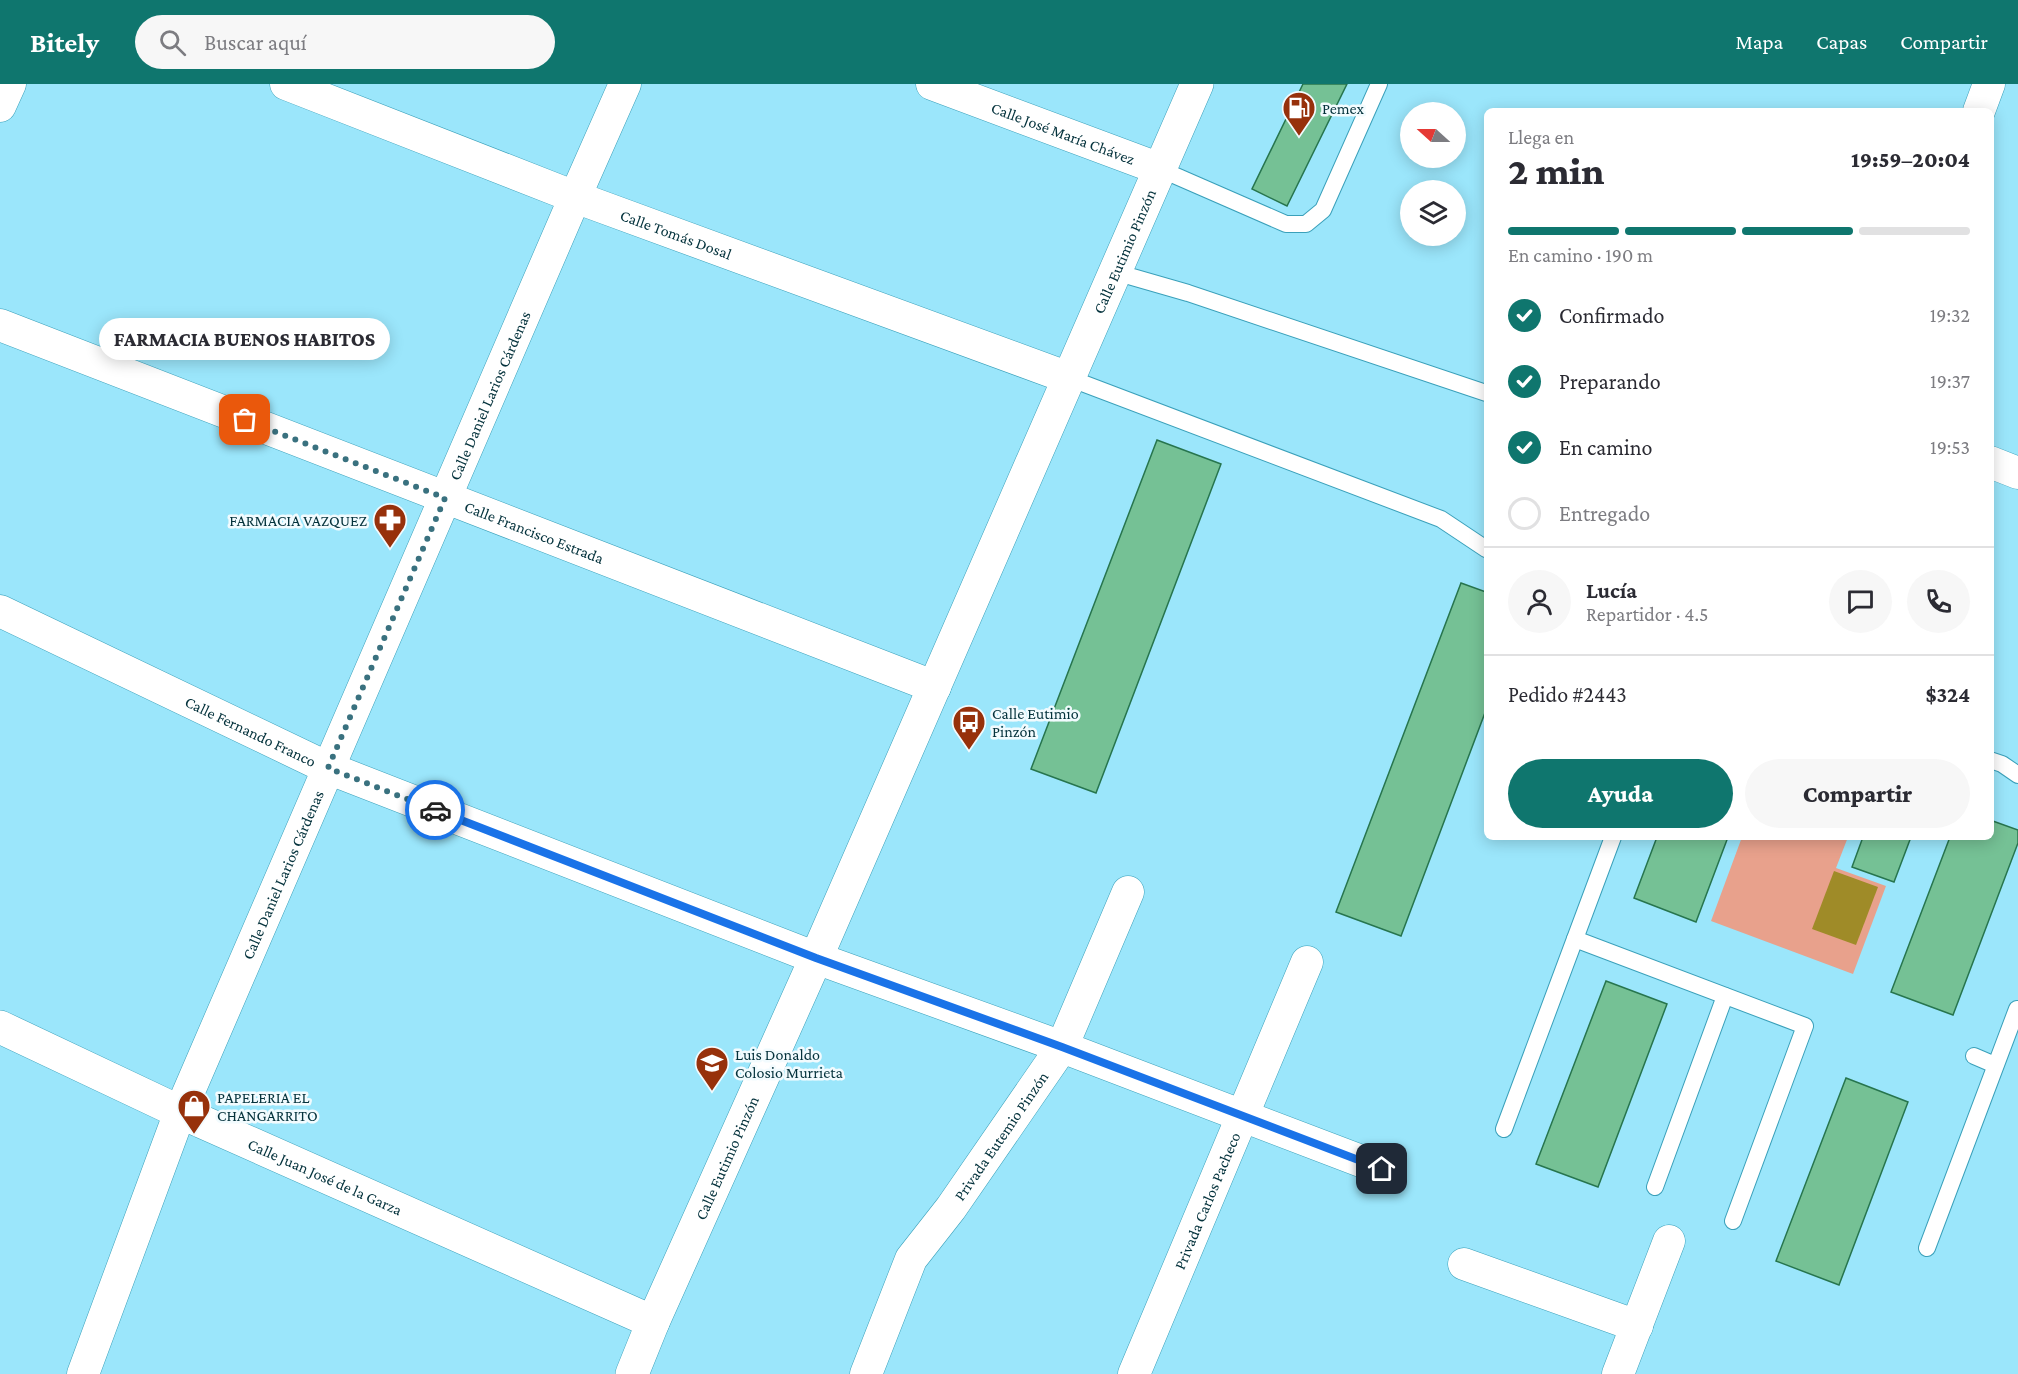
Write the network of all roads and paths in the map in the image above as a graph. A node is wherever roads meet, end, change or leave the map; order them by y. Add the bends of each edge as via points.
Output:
1 (10, 84) edge
2 (286, 84) edge
3 (625, 84) edge
4 (932, 84) edge
5 (1197, 84) edge
6 (1379, 84) edge
7 (1989, 84) edge
8 (0, 106) edge
9 (1980, 108) edge
10 (1160, 169) junction
11 (575, 196) junction
12 (1115, 272) junction
13 (0, 325) edge
14 (1070, 378) junction
15 (1484, 392) edge
16 (1994, 464) edge
17 (2018, 473) edge
18 (445, 498) junction
19 (1484, 548) edge
20 (0, 611) edge
21 (935, 687) junction
22 (1994, 761) edge
23 (328, 768) junction
24 (2018, 775) edge
25 (1612, 840) edge
26 (1128, 892) dead end
27 (1575, 939) junction
28 (816, 958) junction
29 (1307, 962) dead end
30 (1725, 996) junction
31 (2018, 1008) edge
32 (0, 1027) edge
33 (1062, 1047) junction
34 (1974, 1056) dead end
35 (1995, 1065) junction
36 (180, 1112) junction
37 (1244, 1116) junction
38 (1504, 1129) dead end
39 (1382, 1169) dead end
40 (1655, 1187) dead end
41 (1733, 1221) dead end
42 (1669, 1241) dead end
43 (1927, 1248) dead end
44 (1464, 1264) dead end
45 (653, 1322) junction
46 (1637, 1326) junction
47 (83, 1374) edge
48 (632, 1374) edge
49 (866, 1374) edge
50 (1134, 1374) edge
51 (1618, 1374) edge

1 - 8 street
2 - 11 street, Calle Tomás Dosal
3 - 11 street, Calle Daniel Larios Cárdenas
4 - 10 street, Calle José María Chávez
5 - 10 street, Calle Eutimio Pinzón
6 - 10 lane via 1323,210 1306,224 1286,224
7 - 9 street
10 - 12 street, Calle Eutimio Pinzón
11 - 14 street, Calle Tomás Dosal
11 - 18 street, Calle Daniel Larios Cárdenas
12 - 14 street, Calle Eutimio Pinzón
12 - 15 lane
13 - 18 street, Calle Francisco Estrada
14 - 19 lane via 1441,519
14 - 21 street, Calle Eutimio Pinzón
16 - 17 street
18 - 21 street, Calle Francisco Estrada
18 - 23 street, Calle Daniel Larios Cárdenas
20 - 23 street, Calle Fernando Franco
21 - 28 street, Calle Eutimio Pinzón
22 - 24 lane
23 - 28 street, Calle Fernando Franco
23 - 36 street, Calle Daniel Larios Cárdenas
25 - 27 lane
26 - 33 street, Privada Eutemio Pinzón
27 - 30 lane
27 - 38 lane
28 - 33 street, Calle Fernando Franco
28 - 45 street, Calle Eutimio Pinzón
29 - 37 street, Privada Carlos Pacheco
30 - 40 lane
30 - 41 lane via 1806,1026
31 - 35 lane
32 - 36 street, Calle Juan José de la Garza
33 - 37 street, Calle Fernando Franco
33 - 49 street, Privada Eutemio Pinzón via 951,1209 911,1259
34 - 35 lane
35 - 43 lane
36 - 45 street, Calle Juan José de la Garza
36 - 47 street, Calle Daniel Larios Cárdenas
37 - 39 street, Calle Fernando Franco
37 - 50 street, Privada Carlos Pacheco
42 - 46 street
44 - 46 street
45 - 48 street, Calle Eutimio Pinzón
46 - 51 street

